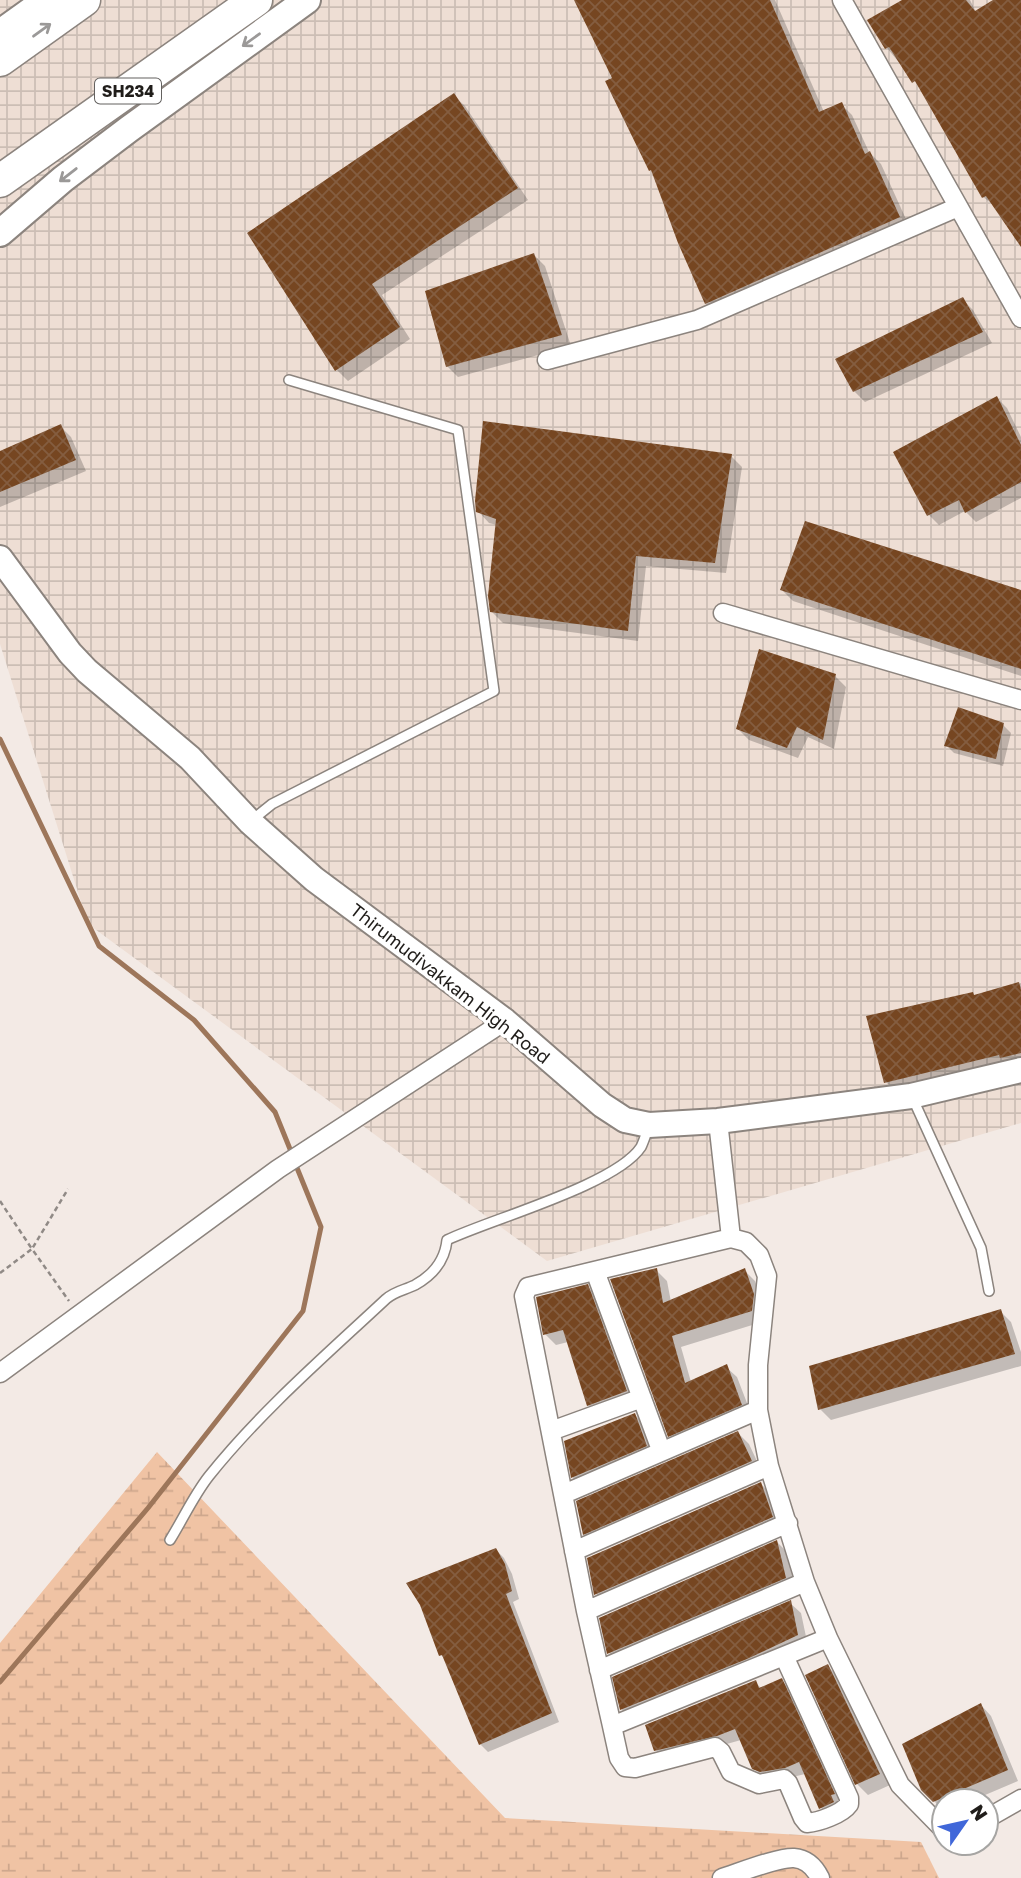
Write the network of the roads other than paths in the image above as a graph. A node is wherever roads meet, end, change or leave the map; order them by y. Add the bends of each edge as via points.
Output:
1 (46, 0) edge
2 (84, 0) edge
3 (256, 0) edge
4 (307, 0) edge
5 (842, 0) edge
6 (0, 33) edge
7 (0, 60) edge
8 (0, 181) edge
9 (958, 207) junction
10 (0, 233) edge
11 (1021, 318) edge
12 (547, 360) dead end
13 (289, 380) dead end
14 (0, 558) edge
15 (723, 613) dead end
16 (1021, 701) edge
17 (250, 822) junction
18 (505, 1021) junction
19 (1021, 1070) edge
20 (911, 1096) junction
21 (718, 1121) junction
22 (649, 1125) junction
23 (730, 1238) junction
24 (595, 1271) junction
25 (989, 1291) dead end
26 (0, 1373) edge
27 (642, 1398) junction
28 (758, 1410) junction
29 (551, 1431) junction
30 (661, 1450) junction
31 (769, 1466) junction
32 (564, 1494) junction
33 (788, 1523) junction
34 (170, 1540) dead end
35 (574, 1551) junction
36 (804, 1582) junction
37 (586, 1611) junction
38 (828, 1638) junction
39 (784, 1656) junction
40 (599, 1670) junction
41 (612, 1726) junction
42 (1021, 1798) edge
43 (1000, 1811) edge
44 (930, 1816) edge
45 (722, 1878) edge
46 (820, 1878) edge

1 - 6 main road
7 -> 2 highway
3 - 8 highway, SH234
4 -> 10 main road via 63,179
5 - 9 street
9 - 11 street
9 - 12 street via 697,320
13 - 17 lane via 458,430 494,691 271,804
14 - 17 main road, Thirumudivakkam High Road via 70,653 190,758
15 - 16 street
17 - 18 main road, Thirumudivakkam High Road via 314,879
18 - 22 main road, Thirumudivakkam High Road via 602,1105 625,1120
18 - 26 street via 278,1169
19 - 20 main road, Thirumudivakkam High Road
20 - 21 main road, Thirumudivakkam High Road
20 - 25 lane via 981,1248
21 - 22 main road, Thirumudivakkam High Road
21 - 23 street
22 - 34 lane via 640,1147 607,1174 447,1240 441,1264 392,1294 256,1424 208,1477
23 - 24 street
23 - 28 street via 746,1242 759,1255 767,1276
24 - 27 street
24 - 29 street via 538,1283 528,1287 524,1296
27 - 29 street
27 - 30 street
28 - 30 street
28 - 31 street
29 - 32 street
30 - 32 street
31 - 33 street
31 - 35 street
32 - 35 street
33 - 36 street
33 - 37 street
35 - 37 street
36 - 38 street
36 - 40 street
37 - 40 street
38 - 39 street
38 - 44 street via 900,1785
39 - 41 street
39 - 41 street via 849,1798 846,1809 807,1823 784,1779 759,1784 731,1772 715,1747 635,1768 625,1766
40 - 41 street
42 - 43 street
45 - 46 street via 791,1858 804,1860

